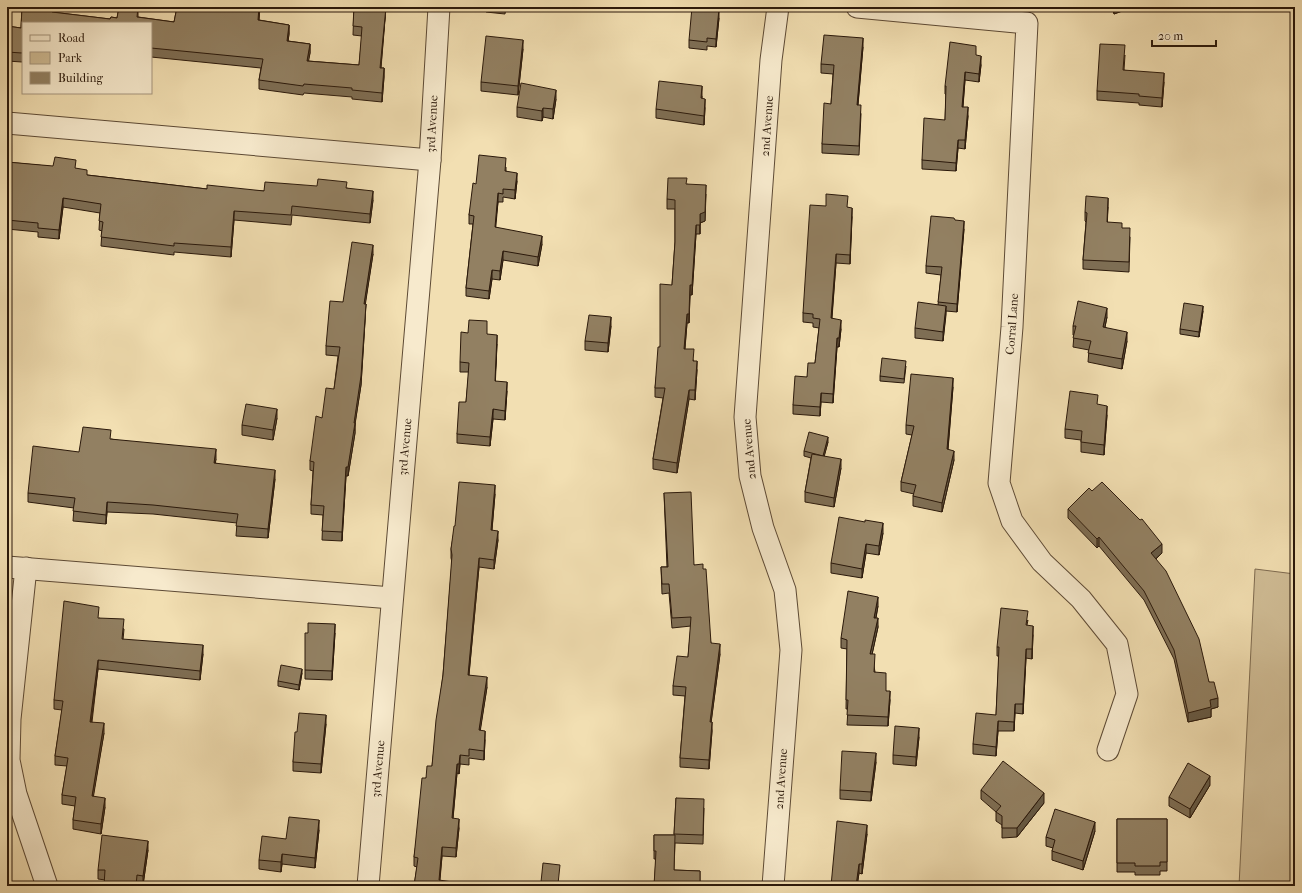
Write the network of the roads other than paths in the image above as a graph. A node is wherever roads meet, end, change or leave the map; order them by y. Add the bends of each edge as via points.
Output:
1 (438, 7) edge
2 (778, 7) edge
3 (857, 7) edge
4 (7, 123) edge
5 (430, 160) junction
6 (17, 568) edge
7 (392, 598) junction
8 (1108, 750) dead end
9 (47, 886) edge
10 (368, 886) edge
11 (774, 886) edge

1 - 5 street, 3rd Avenue
2 - 11 street, 2nd Avenue via 771,60 745,417 750,476 763,528 785,590 791,650
3 - 8 street, Corral Lane via 1027,23 1012,327 999,483 1012,521 1037,556 1081,599 1117,644 1127,694
4 - 5 street
5 - 7 street, 3rd Avenue
6 - 7 street
6 - 9 street via 10,760 16,794
7 - 10 street, 3rd Avenue

